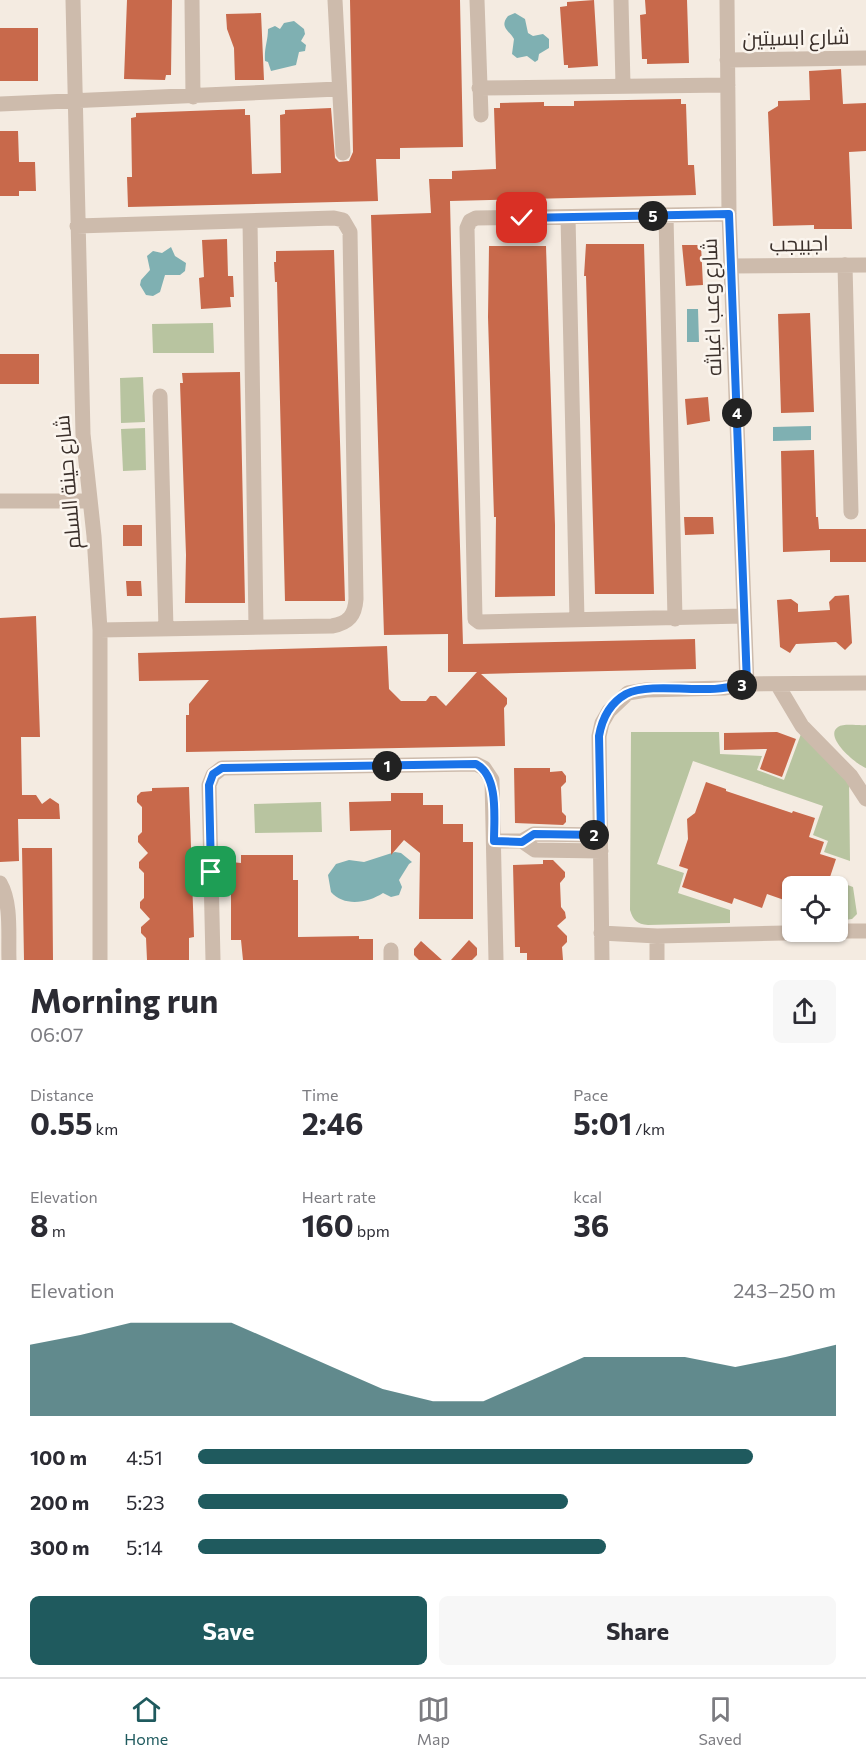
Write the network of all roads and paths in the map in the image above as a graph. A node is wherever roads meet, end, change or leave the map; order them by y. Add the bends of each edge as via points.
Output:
1 (73, 0) edge
2 (192, 0) edge
3 (335, 0) edge
4 (477, 0) edge
5 (621, 0) edge
6 (727, 0) edge
7 (866, 58) edge
8 (728, 60) junction
9 (624, 85) junction
10 (728, 85) junction
11 (479, 88) junction
12 (338, 89) junction
13 (193, 97) junction
14 (75, 99) junction
15 (0, 104) edge
16 (481, 115) dead end
17 (343, 153) dead end
18 (729, 214) junction
19 (666, 216) junction
20 (568, 217) junction
21 (250, 221) junction
22 (77, 226) junction
23 (845, 265) junction
24 (866, 265) edge
25 (732, 266) junction
26 (160, 396) dead end
27 (0, 501) edge
28 (89, 501) junction
29 (851, 512) dead end
30 (744, 616) junction
31 (675, 619) junction
32 (576, 620) junction
33 (256, 627) junction
34 (166, 629) junction
35 (100, 630) junction
36 (866, 683) edge
37 (747, 684) junction
38 (777, 684) junction
39 (862, 785) edge
40 (866, 799) edge
41 (494, 841) junction
42 (601, 843) junction
43 (0, 883) edge
44 (848, 931) edge
45 (866, 931) edge
46 (601, 933) junction
47 (782, 933) edge
48 (657, 936) junction
49 (9, 960) edge
50 (100, 960) edge
51 (213, 960) edge
52 (496, 960) edge
53 (602, 960) edge
54 (657, 960) edge

1 - 14 street, شارع حينة السلم
2 - 13 street
3 - 12 street
4 - 11 street
5 - 9 street
6 - 8 street, شارع وعب اغباثه
7 - 8 street, شارع ابسيتين
8 - 10 street, شارع وعب اغباثه
9 - 10 street
9 - 11 street
10 - 18 street, شارع وعب اغباثه
11 - 16 street
12 - 13 street
12 - 17 street
13 - 14 street
14 - 15 street
14 - 22 street, شارع حينة السلم
18 - 19 street
18 - 25 street, شارع وعب اغباثه
19 - 20 street
19 - 31 street
20 - 32 street
20 - 32 street via 476,218 466,228 475,619
21 - 22 street
21 - 33 street
21 - 33 street via 334,218 349,227 356,587 355,609 342,624
22 - 28 street, شارع حينة السلم via 83,434
23 - 24 street, اجبيجب
23 - 25 street, اجبيجب
23 - 29 street
25 - 30 street, شارع وعب اغباثه
26 - 34 street
27 - 28 street
28 - 35 street, شارع حينة السلم
30 - 31 street
30 - 37 street, شارع وعب اغباثه
31 - 32 street
33 - 34 street
34 - 35 street
35 - 50 street, شارع حينة السلم
36 - 38 street
37 - 38 street
37 - 42 street via 716,689 646,690 628,693 617,701 602,723 599,736
38 - 39 street via 802,726
39 - 40 street
41 - 42 street via 522,842 534,834
41 - 51 street via 492,780 476,764 222,768 213,774 209,785
41 - 52 street
42 - 46 street
43 - 49 street via 7,902
44 - 45 street
46 - 48 street
46 - 53 street
47 - 48 street
48 - 54 street

